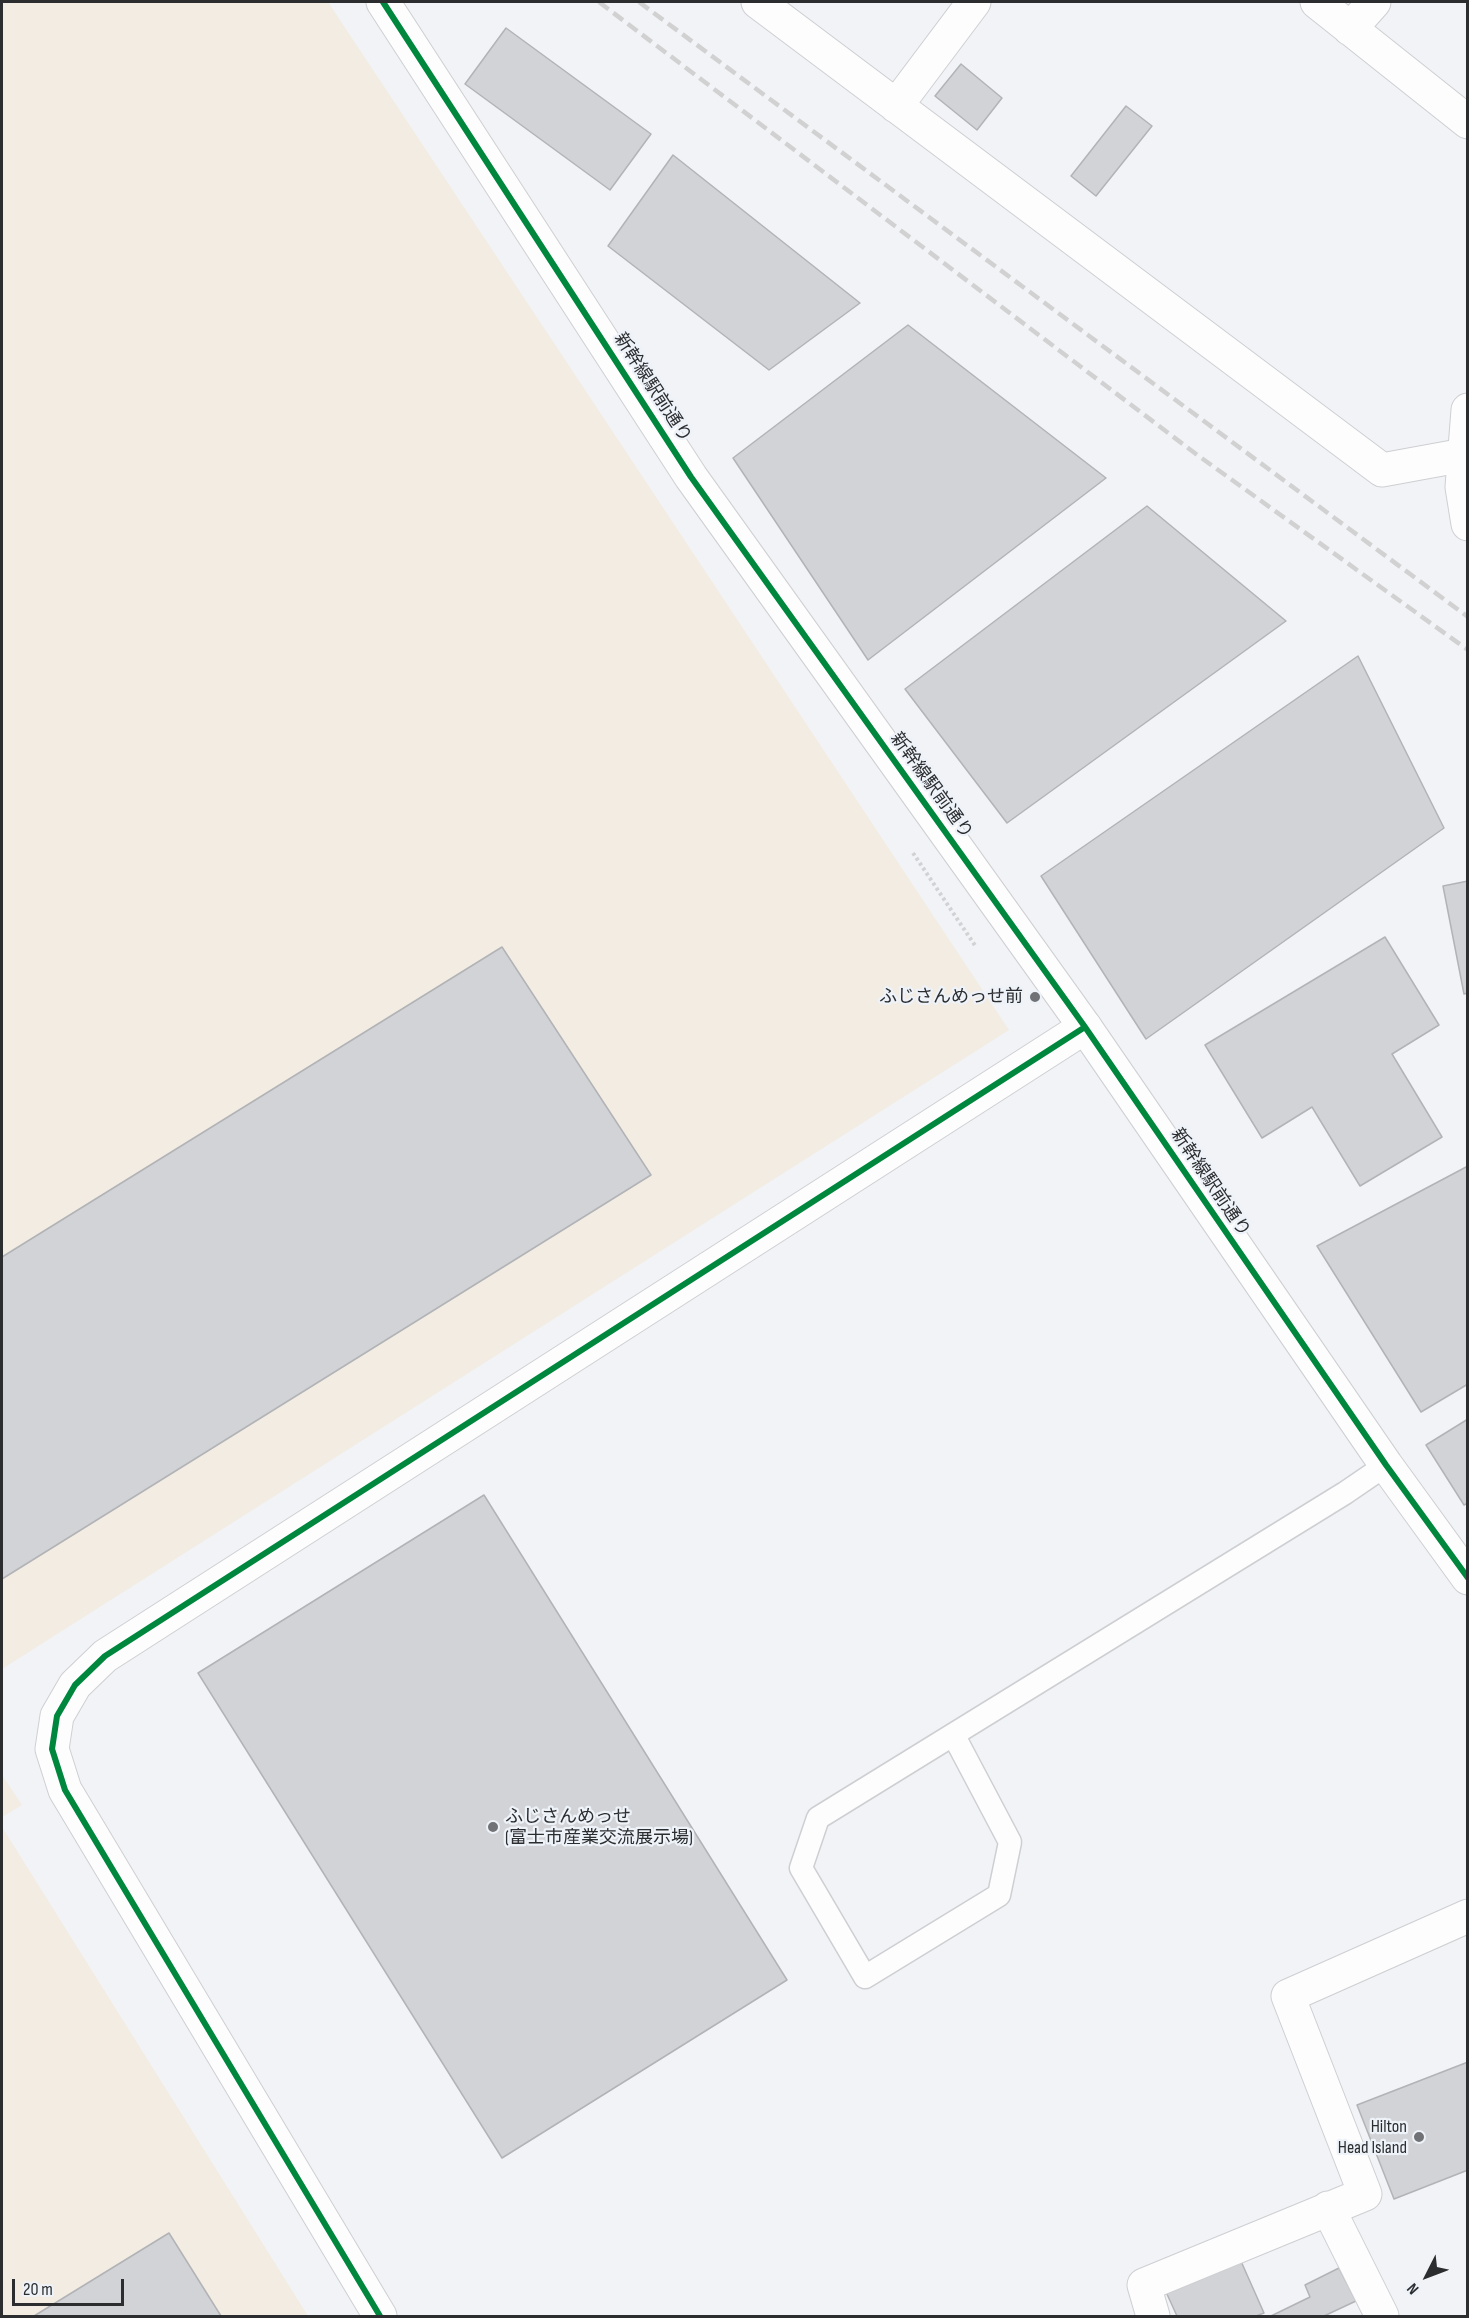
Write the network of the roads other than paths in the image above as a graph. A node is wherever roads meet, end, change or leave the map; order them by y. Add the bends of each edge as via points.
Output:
1 (383, 2) edge
2 (758, 2) edge
3 (974, 2) edge
4 (1317, 2) edge
5 (1374, 2) edge
6 (1350, 28) junction
7 (896, 106) junction
8 (1467, 122) edge
9 (1467, 410) edge
10 (1464, 455) junction
11 (1467, 524) edge
12 (1085, 1027) junction
13 (1386, 1465) junction
14 (1467, 1578) edge
15 (954, 1736) junction
16 (1467, 1916) edge
17 (1328, 2208) junction
18 (380, 2316) edge
19 (1153, 2316) edge
20 (1382, 2316) edge

1 - 12 street, 新幹線駅前通り via 691,477
2 - 7 street
3 - 7 street
4 - 6 street
5 - 6 street
6 - 8 street
7 - 10 street via 1383,470
9 - 10 street
10 - 11 street via 1462,487
12 - 13 street, 新幹線駅前通り
12 - 18 street via 105,1656 75,1685 57,1716 51,1749 65,1790
13 - 14 street, 新幹線駅前通り
13 - 15 lane
15 - 15 lane via 818,1818 801,1868 865,1977 999,1895 1010,1842
16 - 17 street via 1288,1996 1365,2194
17 - 19 street via 1144,2285
17 - 20 street

